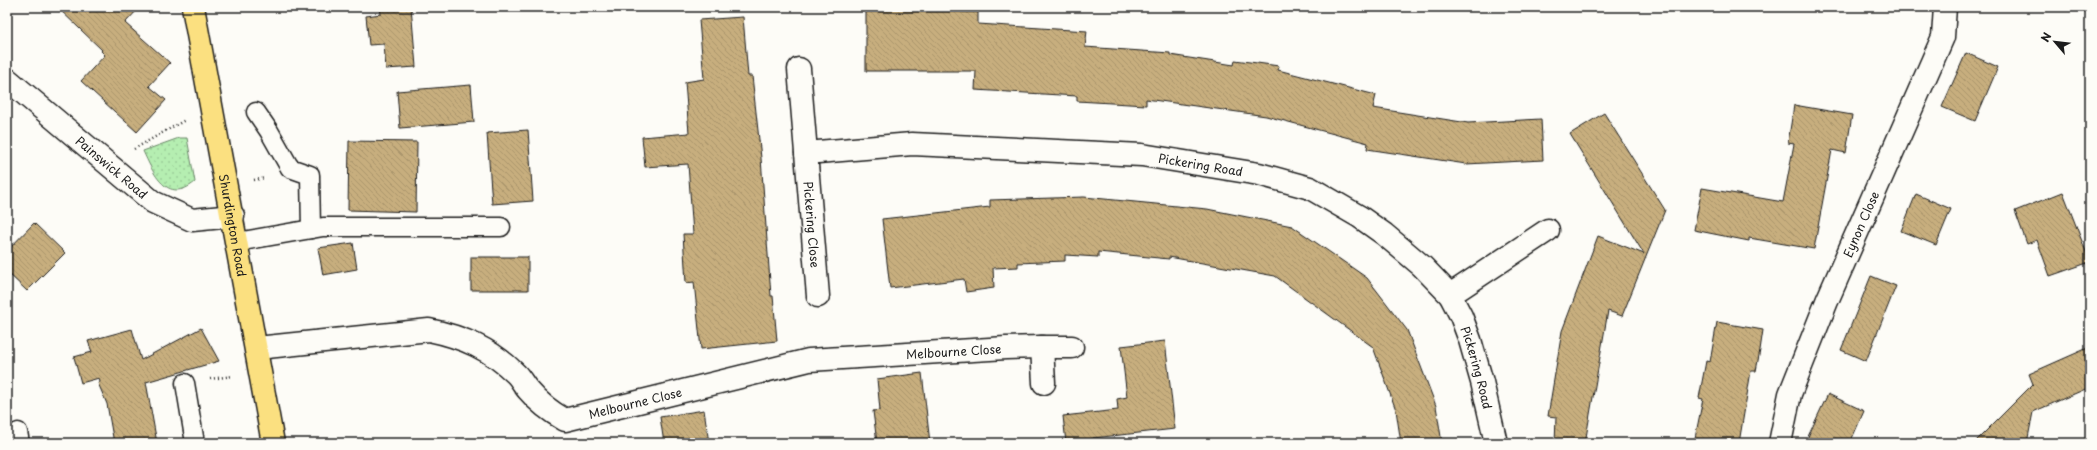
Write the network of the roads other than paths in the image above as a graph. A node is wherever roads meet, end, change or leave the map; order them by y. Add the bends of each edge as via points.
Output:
1 (193, 7) edge
2 (1945, 7) edge
3 (799, 69) dead end
4 (7, 79) edge
5 (256, 112) dead end
6 (806, 153) junction
7 (232, 216) junction
8 (501, 227) dead end
9 (311, 229) junction
10 (1548, 230) dead end
11 (237, 242) junction
12 (1450, 295) junction
13 (818, 296) dead end
14 (1042, 347) junction
15 (1072, 347) dead end
16 (257, 348) junction
17 (185, 383) road end
18 (1044, 383) dead end
19 (195, 443) edge
20 (273, 443) edge
21 (1496, 443) edge
22 (1780, 443) edge

1 - 7 main road, Shurdington Road
2 - 22 street, Eynon Close via 1943,37 1827,301 1790,394
3 - 6 street, Pickering Close
4 - 7 street, Painswick Road via 153,202 192,220
5 - 9 lane via 290,168 310,174
6 - 12 street, Pickering Road via 912,144 1142,156 1216,166 1285,180 1310,188 1360,217 1406,252
6 - 13 street, Pickering Close
7 - 11 main road, Shurdington Road
8 - 9 lane
9 - 11 lane
10 - 12 street
11 - 16 main road, Shurdington Road
12 - 21 street, Pickering Road via 1470,340
14 - 15 street, Melbourne Close
14 - 16 street, Melbourne Close via 809,360 565,420 543,405 498,357 453,334 429,330
14 - 18 street
16 - 20 main road, Shurdington Road
17 - 19 lane

